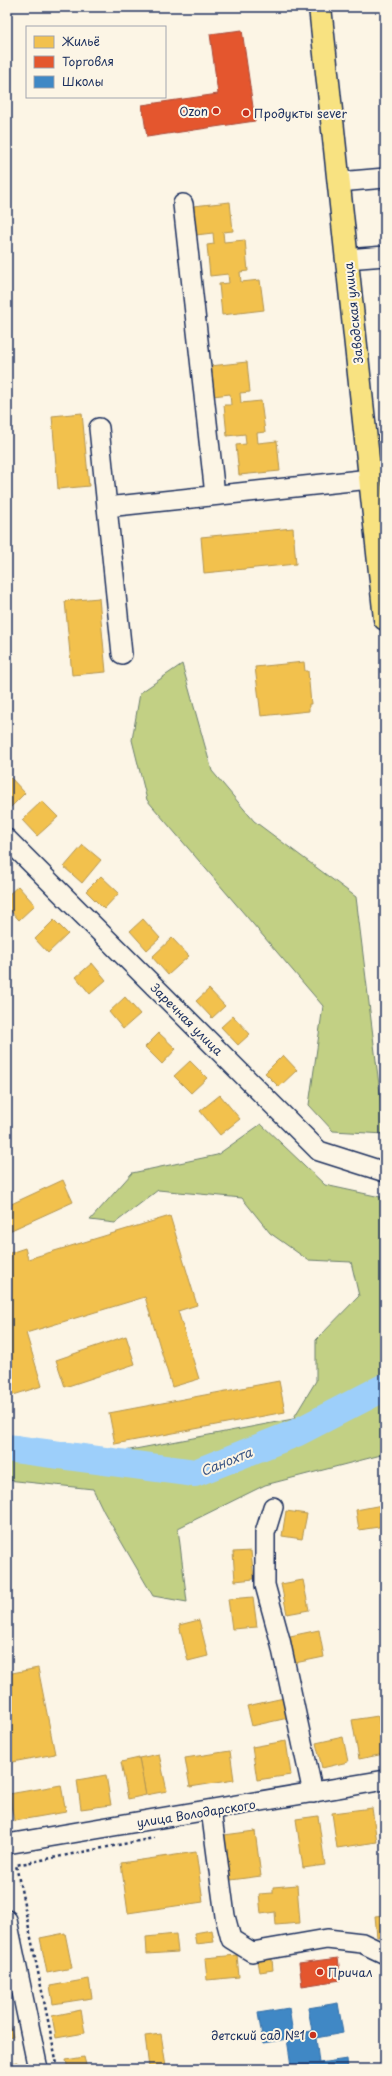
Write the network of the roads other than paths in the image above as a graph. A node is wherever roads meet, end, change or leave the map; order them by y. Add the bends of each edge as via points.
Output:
1 (320, 7) edge
2 (385, 178) edge
3 (339, 182) junction
4 (183, 204) dead end
5 (385, 256) edge
6 (347, 259) junction
7 (99, 428) dead end
8 (370, 479) junction
9 (215, 495) junction
10 (107, 507) junction
11 (385, 619) edge
12 (122, 654) dead end
13 (7, 839) edge
14 (385, 1172) edge
15 (273, 1506) dead end
16 (385, 1780) edge
17 (313, 1793) junction
18 (211, 1810) junction
19 (7, 1844) edge
20 (7, 1920) edge
21 (9, 1940) edge
22 (385, 1954) edge
23 (38, 2069) edge

1 - 3 main road, Заводская улица
2 - 3 street
3 - 6 main road, Заводская улица
4 - 9 street
5 - 6 street
6 - 8 main road, Заводская улица
7 - 10 street
8 - 9 street
8 - 11 main road, Заводская улица
9 - 10 street
10 - 12 street
13 - 14 street, Заречная улица via 319,1151
15 - 17 street via 265,1533 265,1585 280,1640
16 - 17 street, улица Володарского
17 - 18 street, улица Володарского
18 - 19 street, улица Володарского
18 - 22 street via 225,1916 231,1939 252,1952 327,1939 362,1944
20 - 21 street
21 - 23 street

